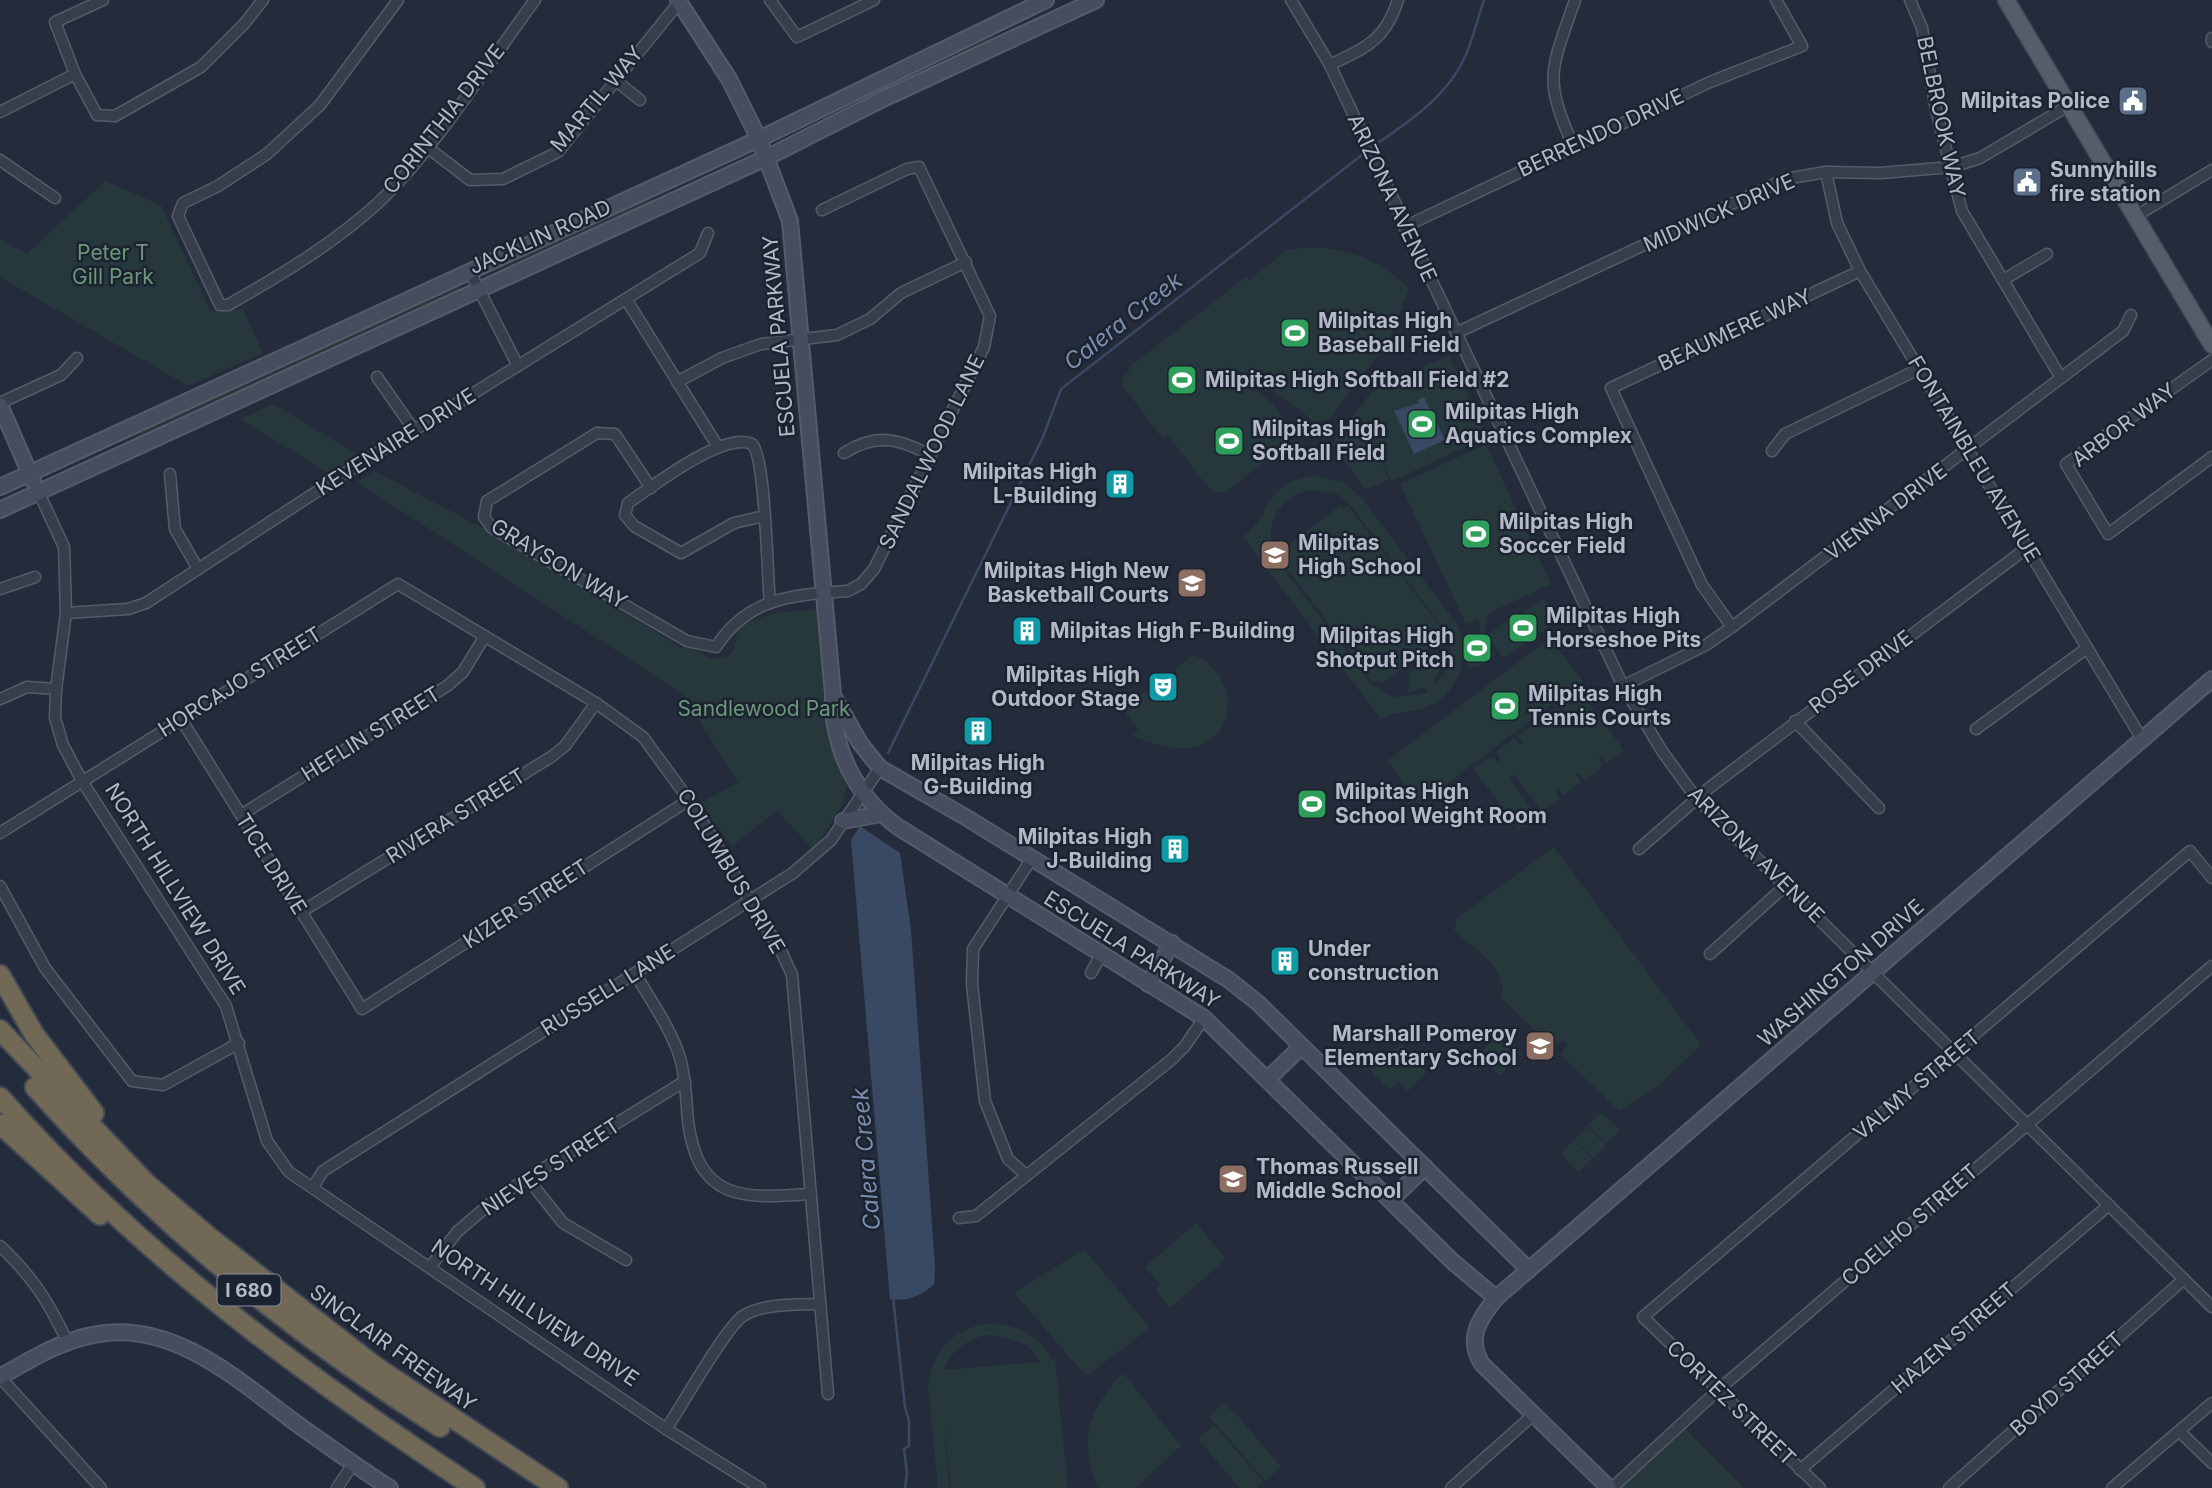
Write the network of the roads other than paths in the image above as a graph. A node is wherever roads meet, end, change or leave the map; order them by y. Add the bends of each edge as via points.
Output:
1 (103, 0) edge
2 (263, 0) edge
3 (398, 0) edge
4 (535, 0) edge
5 (678, 0) edge
6 (770, 0) edge
7 (874, 0) edge
8 (1046, 0) edge
9 (1291, 0) edge
10 (1398, 0) edge
11 (1575, 0) edge
12 (1776, 0) edge
13 (1910, 0) edge
14 (2006, 0) edge
15 (1090, 1) edge
16 (1329, 65) junction
17 (75, 74) junction
18 (614, 79) junction
19 (640, 100) dead end
20 (2068, 106) junction
21 (0, 112) edge
22 (759, 139) junction
23 (1573, 145) junction
24 (427, 146) junction
25 (766, 158) junction
26 (0, 160) edge
27 (1952, 167) junction
28 (2212, 170) edge
29 (1826, 172) junction
30 (55, 198) dead end
31 (822, 209) dead end
32 (2136, 216) junction
33 (1404, 227) junction
34 (708, 233) dead end
35 (2047, 254) dead end
36 (966, 262) junction
37 (1860, 271) junction
38 (470, 272) junction
39 (2003, 280) junction
40 (478, 288) junction
41 (626, 299) junction
42 (2131, 314) dead end
43 (1455, 333) junction
44 (799, 339) junction
45 (2212, 345) edge
46 (77, 358) dead end
47 (2212, 360) edge
48 (518, 366) junction
49 (1919, 369) junction
50 (377, 377) dead end
51 (2061, 378) junction
52 (677, 382) junction
53 (0, 404) edge
54 (414, 430) junction
55 (719, 447) junction
56 (1969, 449) junction
57 (1772, 452) dead end
58 (844, 453) dead end
59 (930, 456) junction
60 (2212, 457) edge
61 (30, 474) junction
62 (170, 474) dead end
63 (0, 487) edge
64 (651, 488) junction
65 (39, 493) junction
66 (0, 510) edge
67 (764, 516) junction
68 (2028, 547) junction
69 (198, 569) junction
70 (35, 577) dead end
71 (398, 584) joint
72 (0, 589) edge
73 (824, 593) junction
74 (770, 603) junction
75 (66, 613) junction
76 (1732, 627) junction
77 (485, 636) junction
78 (687, 641) joint
79 (2087, 648) junction
80 (2212, 679) edge
81 (1623, 686) junction
82 (56, 689) junction
83 (833, 694) junction
84 (0, 699) edge
85 (596, 703) junction
86 (181, 719) junction
87 (1795, 721) junction
88 (1976, 729) dead end
89 (2142, 739) junction
90 (880, 768) junction
91 (82, 781) junction
92 (862, 792) junction
93 (1696, 798) junction
94 (689, 800) junction
95 (1879, 808) dead end
96 (881, 814) junction
97 (241, 815) junction
98 (843, 821) junction
99 (0, 833) edge
100 (1639, 849) dead end
101 (1032, 858) junction
102 (2212, 877) edge
103 (0, 886) edge
104 (1784, 887) junction
105 (1007, 896) junction
106 (750, 901) junction
107 (301, 912) junction
108 (1172, 943) junction
109 (1710, 954) dead end
110 (1101, 955) junction
111 (2212, 966) edge
112 (1091, 972) dead end
113 (1875, 972) junction
114 (635, 973) junction
115 (0, 975) edge
116 (1148, 984) junction
117 (362, 1009) joint
118 (1204, 1018) junction
119 (0, 1030) edge
120 (239, 1043) junction
121 (1301, 1047) junction
122 (0, 1048) edge
123 (1957, 1052) junction
124 (1269, 1078) junction
125 (685, 1081) junction
126 (0, 1097) edge
127 (2027, 1123) junction
128 (0, 1124) edge
129 (1425, 1167) junction
130 (1026, 1175) junction
131 (528, 1179) junction
132 (313, 1187) junction
133 (809, 1194) junction
134 (1392, 1199) junction
135 (2109, 1205) junction
136 (959, 1218) dead end
137 (209, 1237) junction
138 (0, 1246) edge
139 (626, 1260) dead end
140 (430, 1267) junction
141 (1529, 1270) junction
142 (177, 1271) junction
143 (2184, 1279) junction
144 (1496, 1298) junction
145 (819, 1304) junction
146 (2212, 1307) edge
147 (1643, 1317) joint
148 (67, 1341) junction
149 (0, 1377) edge
150 (1717, 1391) junction
151 (828, 1394) dead end
152 (2212, 1403) edge
153 (1533, 1415) junction
154 (666, 1429) junction
155 (2179, 1431) junction
156 (2212, 1463) edge
157 (352, 1464) junction
158 (1800, 1470) junction
159 (101, 1488) edge
160 (337, 1488) edge
161 (390, 1488) edge
162 (475, 1488) edge
163 (535, 1488) edge
164 (558, 1488) edge
165 (760, 1488) edge
166 (1451, 1488) edge
167 (1611, 1488) edge
168 (1820, 1488) edge
169 (1949, 1488) edge
170 (2112, 1488) edge

1 - 17 street via 55,22
2 - 17 street via 201,67 115,116 97,116
3 - 24 street, CORINTHIA DRIVE via 320,105 267,153 178,209 215,299 220,305 228,304 316,253 379,202
4 - 24 street, CORINTHIA DRIVE
5 - 18 street, MARTIL WAY
5 - 22 street, ESCUELA PARKWAY via 729,79
6 - 7 street via 797,37
8 - 22 street, JACKLIN ROAD
9 - 16 street, ARIZONA AVENUE
10 - 16 street via 1391,21 1374,43
11 - 23 street via 1552,75 1557,109
12 - 23 street, BERRENDO DRIVE via 1802,46
13 - 27 street, BELBROOK WAY via 1922,27 1936,110
14 - 20 main road
15 - 25 street, JACKLIN ROAD
16 - 33 street, ARIZONA AVENUE
17 - 21 street
18 - 19 street
18 - 24 street, MARTIL WAY via 558,152 503,179 470,180
20 - 27 street, MIDWICK DRIVE via 1980,158
20 - 32 main road
22 - 25 street, ESCUELA PARKWAY
22 - 38 street, JACKLIN ROAD
23 - 33 street, BERRENDO DRIVE
25 - 40 street, JACKLIN ROAD
25 - 44 street, ESCUELA PARKWAY via 790,221
26 - 30 street
27 - 29 street, MIDWICK DRIVE
27 - 39 street, BELBROOK WAY via 1962,211
28 - 32 street
29 - 37 street, FONTAINBLEU AVENUE via 1837,223
29 - 43 street, MIDWICK DRIVE via 1785,179
31 - 36 street, SANDALWOOD LANE via 919,167
32 - 45 main road
33 - 43 street, ARIZONA AVENUE
34 - 41 street, KEVENAIRE DRIVE via 700,253
35 - 39 street
36 - 44 street via 901,293 870,319 837,335
36 - 59 street, SANDALWOOD LANE via 990,316 984,347
37 - 49 street, FONTAINBLEU AVENUE
37 - 76 street, BEAUMERE WAY via 1611,388 1702,585
38 - 40 street
38 - 61 street, JACKLIN ROAD
39 - 51 street, BELBROOK WAY
40 - 48 street
40 - 65 street, JACKLIN ROAD
41 - 48 street, KEVENAIRE DRIVE
41 - 52 street
42 - 51 street, VIENNA DRIVE via 2123,331
43 - 81 street, ARIZONA AVENUE
44 - 52 street via 761,344
44 - 73 street, ESCUELA PARKWAY
46 - 53 street via 61,376
47 - 60 street, ARBOR WAY via 2066,464 2108,534
48 - 54 street, KEVENAIRE DRIVE
49 - 56 street, FONTAINBLEU AVENUE
49 - 57 street via 1785,435
50 - 54 street
51 - 56 street, VIENNA DRIVE
52 - 55 street
53 - 61 street, NORTH HILLVIEW DRIVE
54 - 69 street, KEVENAIRE DRIVE
55 - 64 street
55 - 67 street via 747,441 756,448
56 - 68 street, FONTAINBLEU AVENUE
56 - 76 street, VIENNA DRIVE
58 - 59 street via 879,438 894,439
59 - 73 street, SANDALWOOD LANE via 874,569 855,587
61 - 63 street, JACKLIN ROAD
61 - 65 street, NORTH HILLVIEW DRIVE
62 - 69 street via 175,530
64 - 67 street via 628,503 625,515 634,526 681,553 734,523
64 - 78 street, GRAYSON WAY via 615,434 597,433 487,501 484,517 492,528
65 - 66 street, JACKLIN ROAD
65 - 75 street, NORTH HILLVIEW DRIVE via 64,547
67 - 74 street
68 - 79 street, FONTAINBLEU AVENUE
68 - 87 street, ROSE DRIVE
69 - 75 street, KEVENAIRE DRIVE via 146,603 128,609
70 - 72 street
71 - 77 street, COLUMBUS DRIVE
71 - 86 street, HORCAJO STREET
73 - 74 street, SANDALWOOD LANE
73 - 83 street, ESCUELA PARKWAY
74 - 78 street, SANDALWOOD LANE via 753,608 730,625 716,647
75 - 82 street, NORTH HILLVIEW DRIVE
76 - 81 street, VIENNA DRIVE
77 - 85 street, COLUMBUS DRIVE
77 - 97 street, HEFLIN STREET via 463,672 447,686
79 - 88 street
79 - 89 street, FONTAINBLEU AVENUE
80 - 89 street, WASHINGTON DRIVE
81 - 93 street, ARIZONA AVENUE
82 - 84 street via 27,687
82 - 91 street, NORTH HILLVIEW DRIVE via 55,718
83 - 90 street, ESCUELA PARKWAY
83 - 92 street, ESCUELA PARKWAY via 832,718 838,740
85 - 94 street, COLUMBUS DRIVE via 643,737
85 - 107 street, RIVERA STREET via 565,746 551,757
86 - 91 street, HORCAJO STREET
86 - 97 street, TICE DRIVE
87 - 93 street, ROSE DRIVE
87 - 95 street
89 - 113 street, WASHINGTON DRIVE
90 - 92 street, RUSSELL LANE
90 - 101 street, ESCUELA PARKWAY
91 - 99 street, HORCAJO STREET
91 - 120 street, NORTH HILLVIEW DRIVE via 226,1006
92 - 96 street, ESCUELA PARKWAY
92 - 98 street, RUSSELL LANE
93 - 100 street, ROSE DRIVE
93 - 104 street, ARIZONA AVENUE
94 - 106 street, COLUMBUS DRIVE
94 - 117 street, KIZER STREET
96 - 98 street
96 - 105 street, ESCUELA PARKWAY
97 - 107 street, TICE DRIVE
98 - 106 street, RUSSELL LANE via 819,853
101 - 105 street
101 - 108 street, ESCUELA PARKWAY
102 - 123 street, VALMY STREET via 2190,852
103 - 120 street via 45,968 132,1081 163,1085
104 - 109 street
104 - 113 street, ARIZONA AVENUE
105 - 110 street, ESCUELA PARKWAY
105 - 130 street via 974,949 972,984 985,1101 1008,1159
106 - 114 street, RUSSELL LANE
106 - 133 street, COLUMBUS DRIVE via 792,975
107 - 117 street, TICE DRIVE
108 - 116 street
108 - 121 street, ESCUELA PARKWAY via 1258,1003
110 - 112 street
110 - 116 street, ESCUELA PARKWAY
111 - 127 street, COELHO STREET
113 - 123 street, ARIZONA AVENUE
113 - 141 street, WASHINGTON DRIVE
114 - 125 street via 680,1056
114 - 132 street, RUSSELL LANE via 323,1171
115 - 137 highway via 33,1034 75,1090 121,1146
116 - 118 street, ESCUELA PARKWAY
118 - 124 street, ESCUELA PARKWAY
118 - 130 street via 1171,1060
119 - 137 highway, SINCLAIR FREEWAY / I 680 via 147,1184
120 - 132 street, NORTH HILLVIEW DRIVE via 267,1141 289,1172
121 - 124 street
121 - 129 street, ESCUELA PARKWAY
122 - 163 highway, I 680 via 134,1190 257,1297 383,1390
123 - 127 street, ARIZONA AVENUE
123 - 147 street, VALMY STREET
124 - 134 street, ESCUELA PARKWAY
125 - 131 street, NIEVES STREET
125 - 133 street via 694,1151 716,1181 733,1194
126 - 142 highway, I 680 via 62,1163
127 - 135 street, ARIZONA AVENUE
127 - 150 street, COELHO STREET
128 - 142 highway via 79,1199
129 - 134 street
129 - 141 street, ESCUELA PARKWAY
130 - 136 street via 976,1216
131 - 139 street via 563,1223
131 - 140 street, NIEVES STREET via 499,1196 457,1232
132 - 140 street, NORTH HILLVIEW DRIVE
133 - 145 street, COLUMBUS DRIVE
134 - 144 street, ESCUELA PARKWAY via 1452,1261
135 - 143 street, ARIZONA AVENUE
135 - 158 street, HAZEN STREET
137 - 164 highway, SINCLAIR FREEWAY / I 680 via 376,1367
138 - 148 street via 45,1296
140 - 154 street, NORTH HILLVIEW DRIVE
141 - 144 street, WASHINGTON DRIVE
142 - 162 highway, I 680 via 295,1364
143 - 146 street, ARIZONA AVENUE
143 - 169 street, BOYD STREET
144 - 153 street, WASHINGTON DRIVE via 1476,1326 1477,1353 1487,1371
145 - 151 street, COLUMBUS DRIVE
145 - 154 street via 783,1306 743,1316
147 - 150 street, CORTEZ STREET
148 - 149 street
148 - 157 street via 99,1333 130,1333 197,1353
149 - 159 street
150 - 158 street, CORTEZ STREET
150 - 167 street, COELHO STREET
152 - 155 street
153 - 166 street
153 - 167 street, WASHINGTON DRIVE
154 - 165 street, NORTH HILLVIEW DRIVE
155 - 156 street
155 - 170 street
157 - 160 street
157 - 161 street
158 - 168 street, CORTEZ STREET

